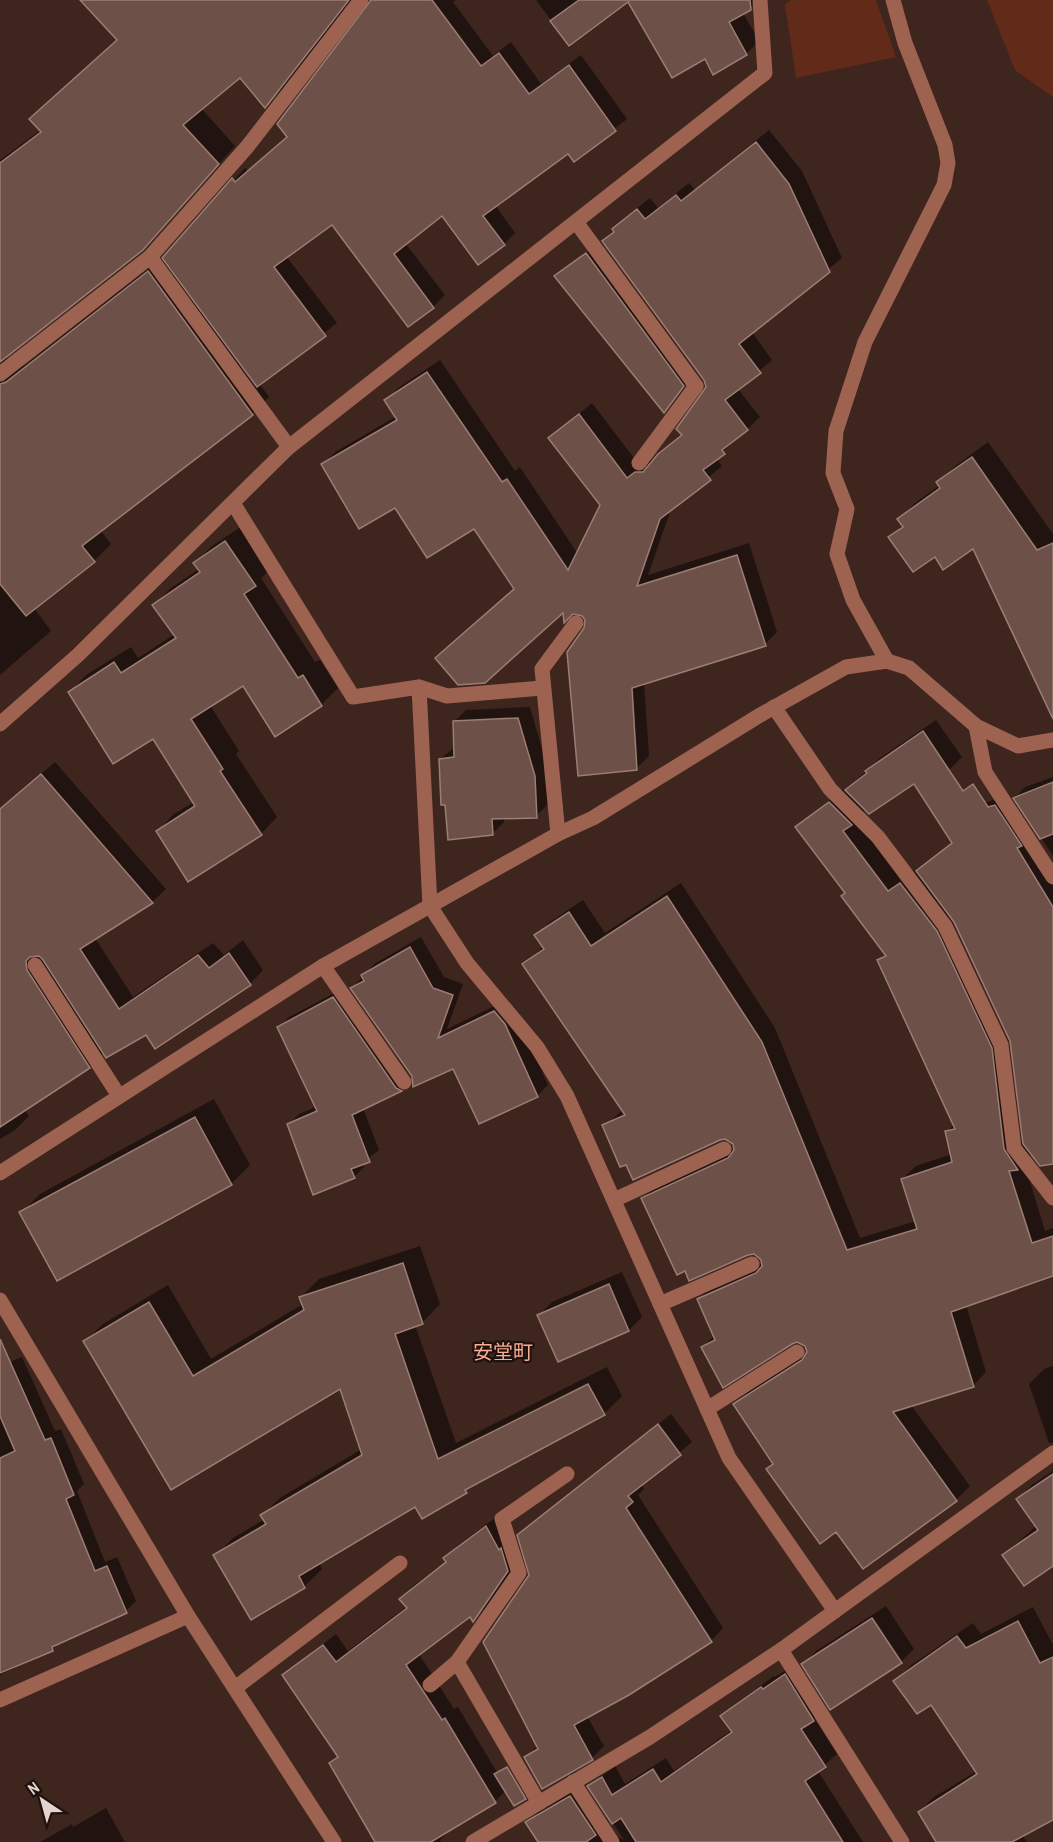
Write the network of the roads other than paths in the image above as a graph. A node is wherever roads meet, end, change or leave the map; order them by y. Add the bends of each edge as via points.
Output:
1 (361, 0) edge
2 (760, 0) edge
3 (892, 0) edge
4 (576, 222) junction
5 (150, 257) junction
6 (0, 374) edge
7 (289, 447) junction
8 (639, 463) dead end
9 (233, 503) junction
10 (576, 623) dead end
11 (887, 661) junction
12 (419, 687) junction
13 (542, 688) junction
14 (774, 707) junction
15 (0, 724) edge
16 (976, 726) junction
17 (1053, 740) edge
18 (558, 834) junction
19 (1053, 877) edge
20 (430, 906) junction
21 (35, 966) dead end
22 (323, 966) junction
23 (404, 1082) dead end
24 (119, 1096) junction
25 (724, 1149) dead end
26 (0, 1173) edge
27 (1053, 1198) edge
28 (614, 1200) junction
29 (752, 1264) dead end
30 (0, 1300) edge
31 (660, 1304) junction
32 (797, 1352) dead end
33 (707, 1409) junction
34 (1053, 1453) edge
35 (567, 1474) dead end
36 (400, 1563) dead end
37 (835, 1611) junction
38 (188, 1616) junction
39 (781, 1650) junction
40 (457, 1662) junction
41 (430, 1685) dead end
42 (235, 1688) junction
43 (0, 1700) edge
44 (573, 1782) junction
45 (539, 1803) junction
46 (334, 1842) edge
47 (473, 1842) edge
48 (612, 1842) edge
49 (902, 1842) edge

1 - 5 street via 247,147
2 - 4 street via 765,74
3 - 11 street via 904,43 945,145 948,163 944,185 865,342 836,431 833,473 847,509 837,554 853,600
4 - 7 street
4 - 8 street via 696,386
5 - 6 street
5 - 7 street
7 - 9 street
9 - 12 street via 353,697
9 - 15 street via 78,655
10 - 13 street via 542,669
11 - 14 street via 846,667
11 - 16 street via 909,668
12 - 13 street via 447,696
12 - 20 street
13 - 18 street
14 - 18 street via 593,818
14 - 27 street via 830,789 878,837 945,926 1001,1045 1014,1148
16 - 17 street via 1018,746
16 - 19 street via 985,772
18 - 20 street
20 - 22 street
20 - 28 street via 467,963 537,1047 567,1096
21 - 24 street
22 - 23 street
22 - 24 street
24 - 26 street
25 - 28 street
28 - 31 street
29 - 31 street
30 - 38 street
31 - 33 street
32 - 33 street
33 - 37 street via 729,1458
34 - 37 street
35 - 40 street via 502,1519 519,1573
36 - 42 street
37 - 39 street
38 - 42 street
38 - 43 street
39 - 44 street via 650,1737
39 - 49 street
40 - 41 street
40 - 45 street
42 - 46 street
44 - 45 street
44 - 48 street
45 - 47 street

